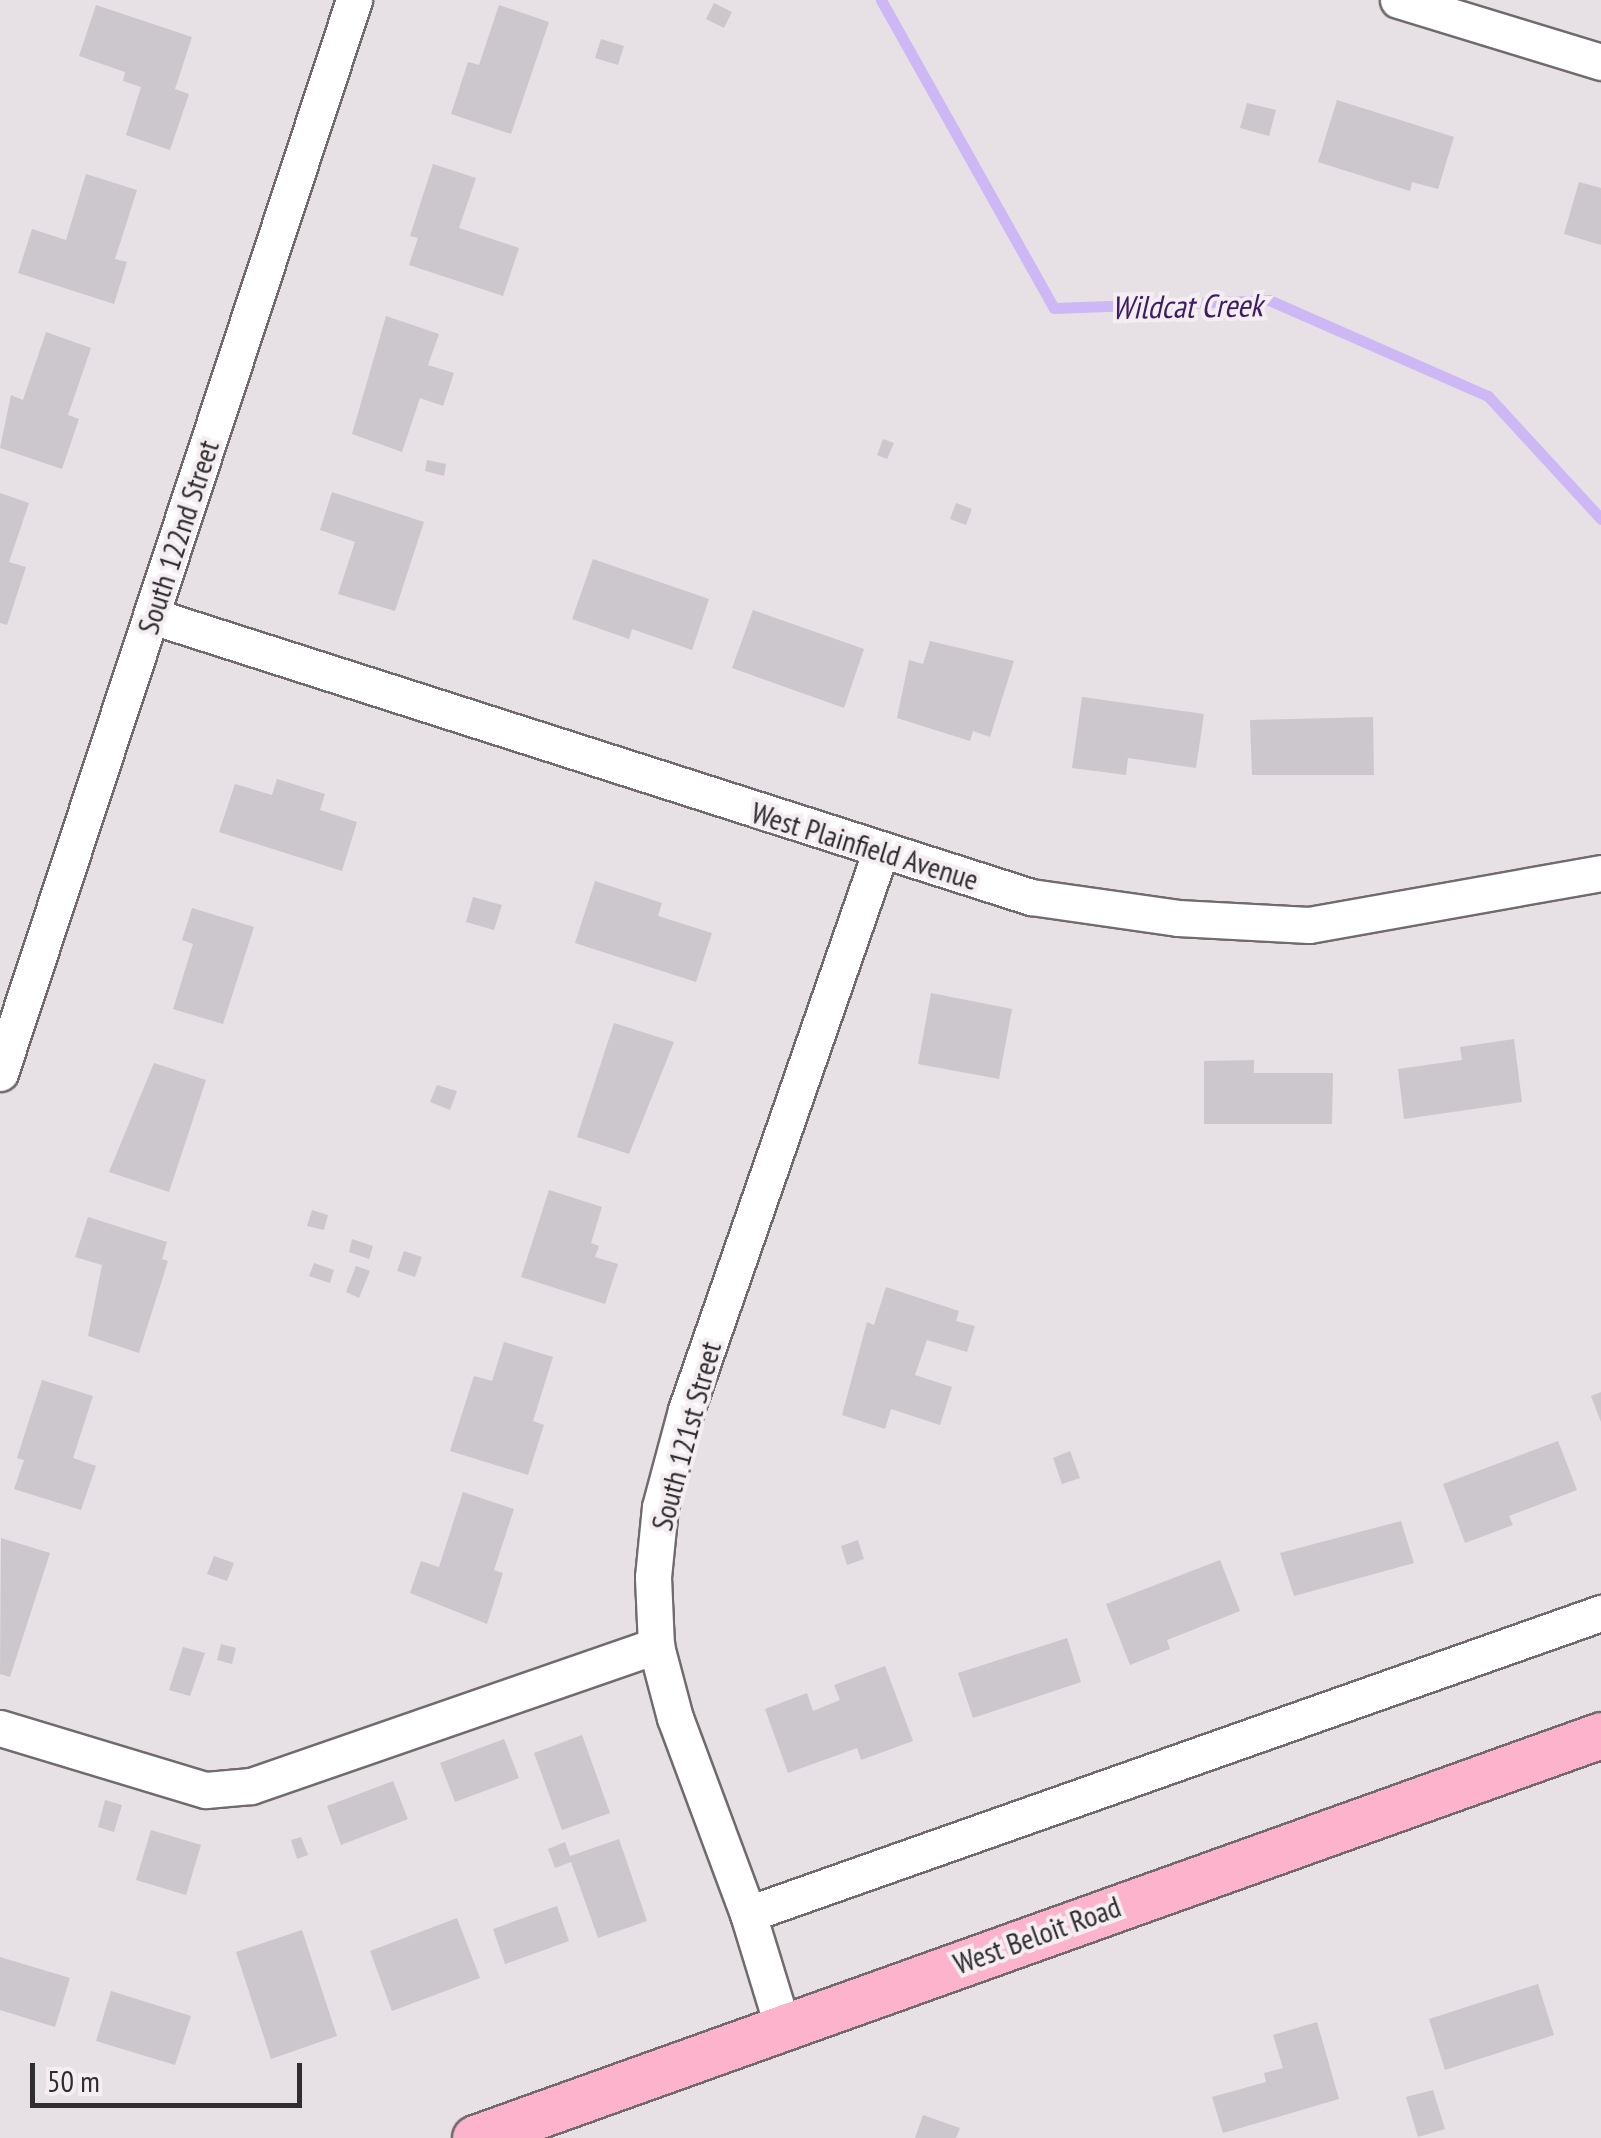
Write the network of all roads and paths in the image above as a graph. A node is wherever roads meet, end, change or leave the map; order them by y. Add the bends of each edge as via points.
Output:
1 (354, 0) edge
2 (1398, 0) edge
3 (1599, 54) edge
4 (152, 616) junction
5 (880, 853) junction
6 (1601, 873) edge
7 (0, 1073) edge
8 (1601, 1613) edge
9 (656, 1646) junction
10 (0, 1728) edge
11 (1601, 1735) edge
12 (748, 1914) junction
13 (782, 2025) junction
14 (475, 2138) edge

1 - 4 street, South 122nd Street
2 - 3 street
4 - 5 street, West Plainfield Avenue
4 - 7 street, South 122nd Street
5 - 6 street, West Plainfield Avenue via 1032,897 1178,918 1309,924
5 - 9 street, South 121st Street via 686,1410 660,1508
8 - 12 street
9 - 10 street via 250,1786 206,1790
9 - 12 street, South 121st Street via 675,1718
11 - 13 main road, West Beloit Road
12 - 13 street, South 121st Street
13 - 14 main road, West Beloit Road

